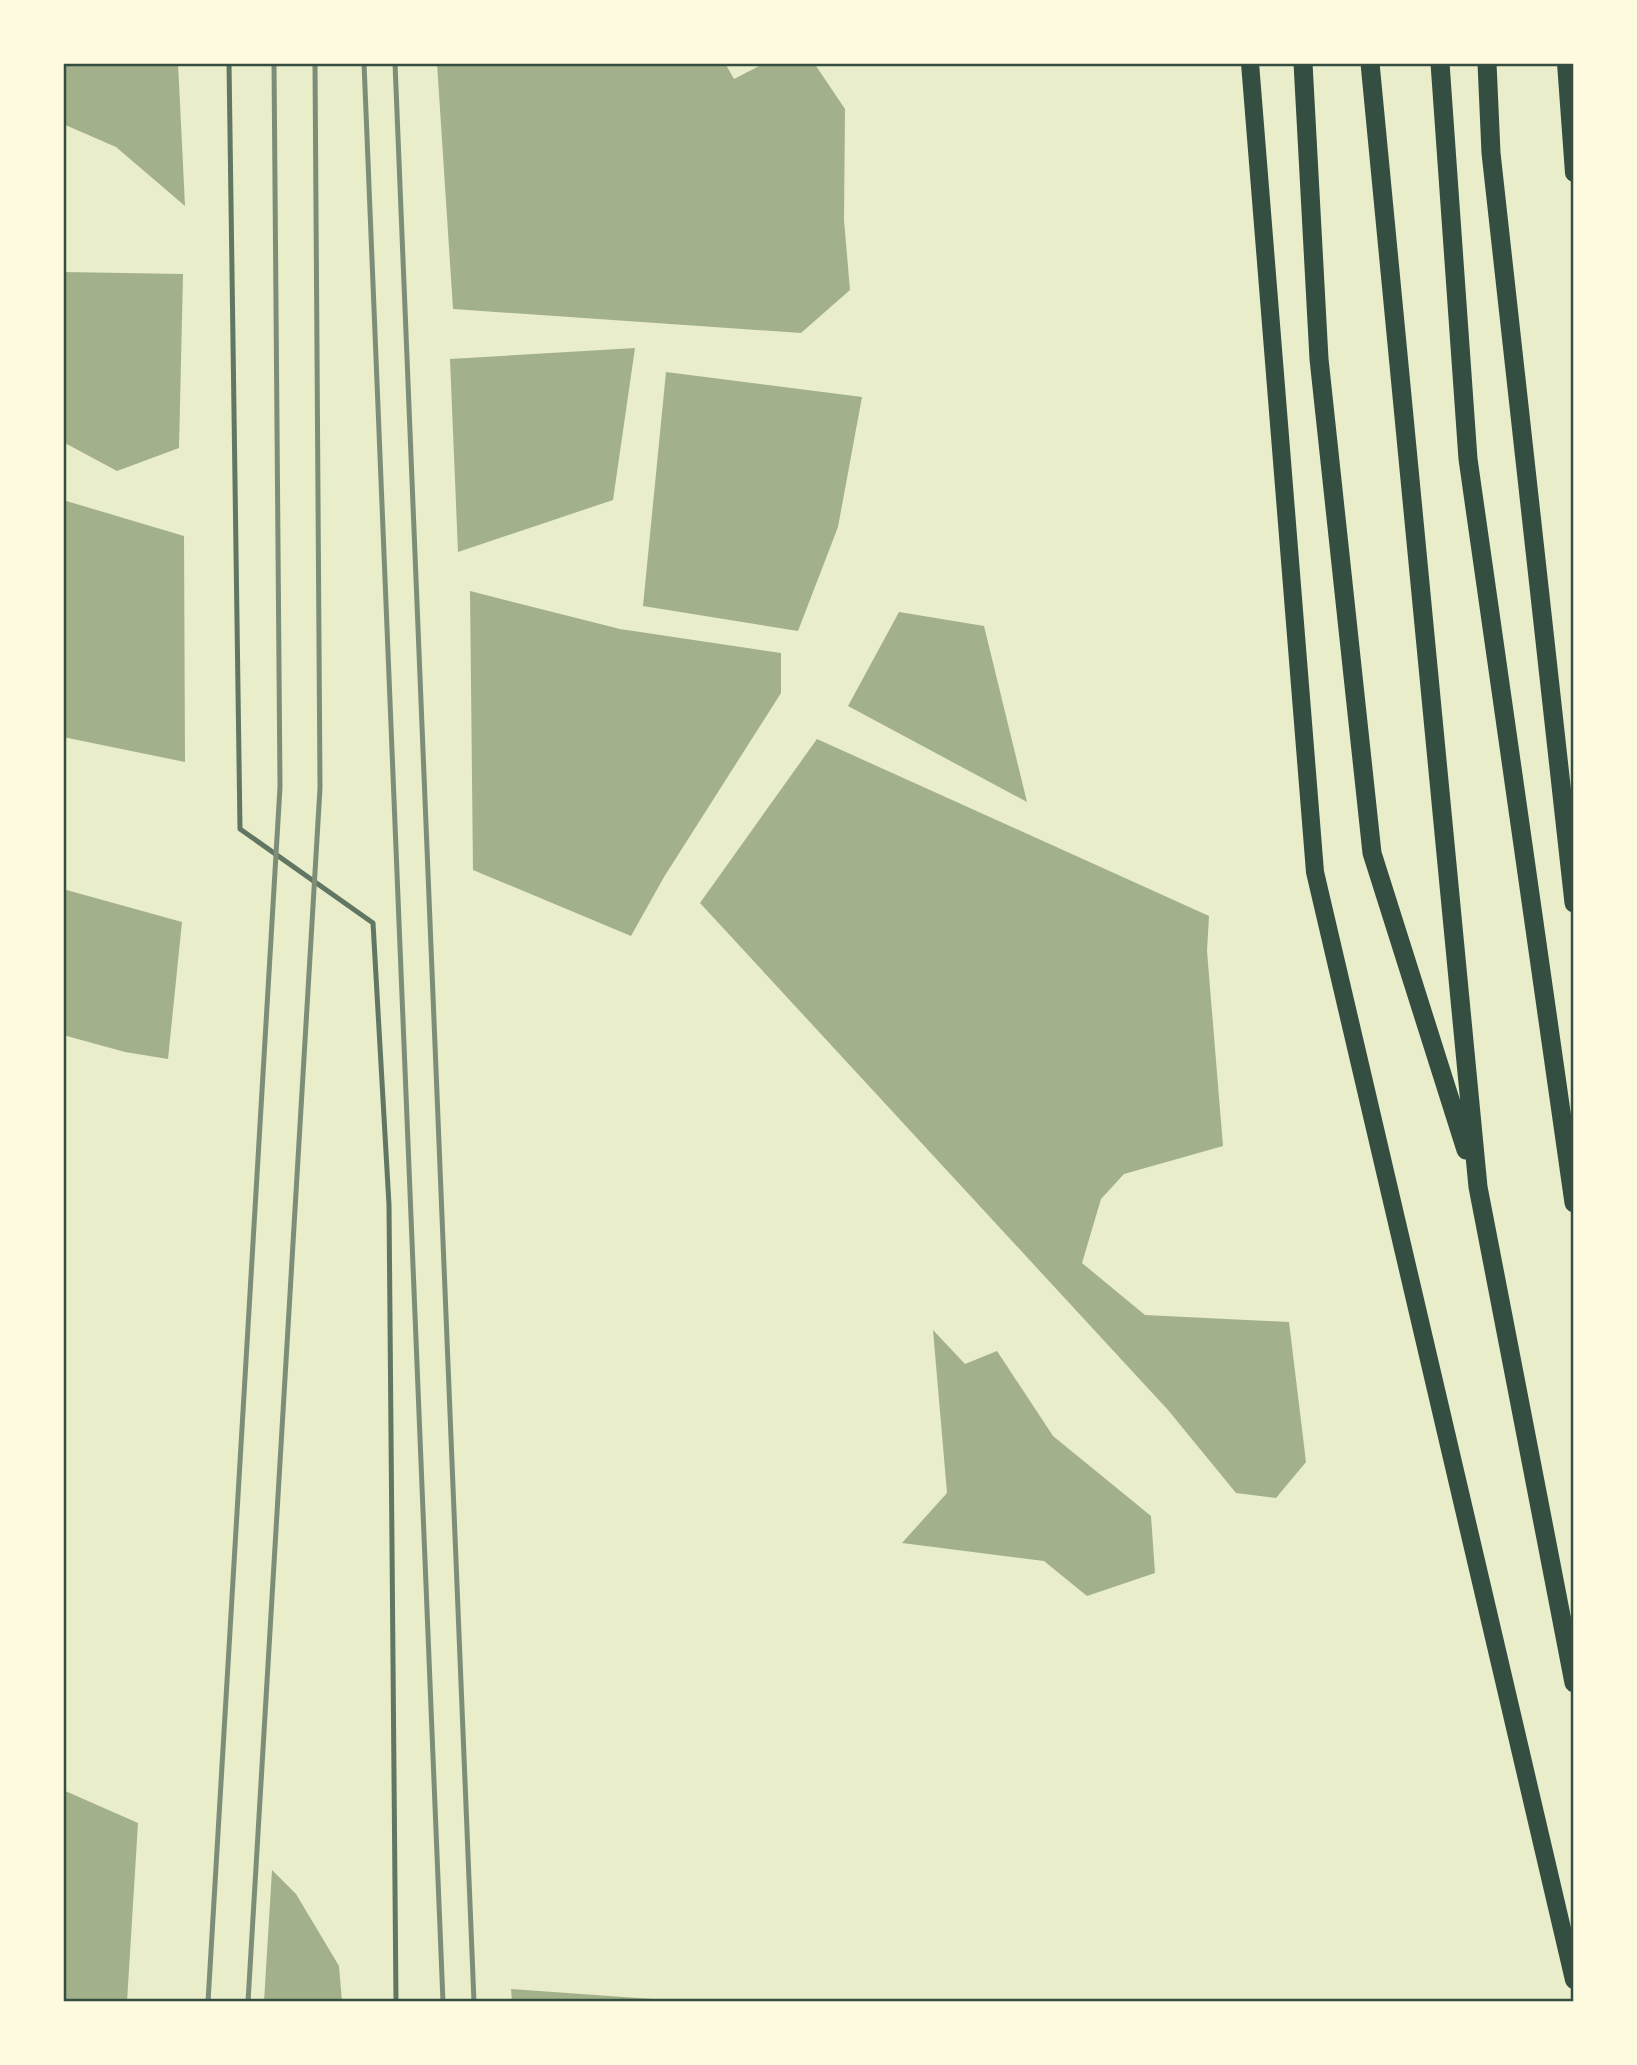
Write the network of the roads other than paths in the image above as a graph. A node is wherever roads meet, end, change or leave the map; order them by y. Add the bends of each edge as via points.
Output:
1 (229, 63) edge
2 (1250, 63) edge
3 (1303, 63) edge
4 (1370, 63) edge
5 (1440, 63) edge
6 (1487, 63) edge
7 (1566, 63) edge
8 (1574, 173) edge
9 (1574, 903) edge
10 (1574, 1121) edge
11 (1570, 1182) junction
12 (1478, 1187) junction
13 (1574, 1203) edge
14 (1574, 1683) edge
15 (1574, 1980) edge
16 (396, 2002) edge

1 - 16 lane via 240,829 373,923 389,1205
2 - 15 main road via 1315,872
3 - 12 highway via 1319,359 1372,853
4 - 12 highway
5 - 11 highway via 1468,459
6 - 9 highway via 1491,153
7 - 8 main road
10 - 11 highway
11 - 13 highway
12 - 14 highway

